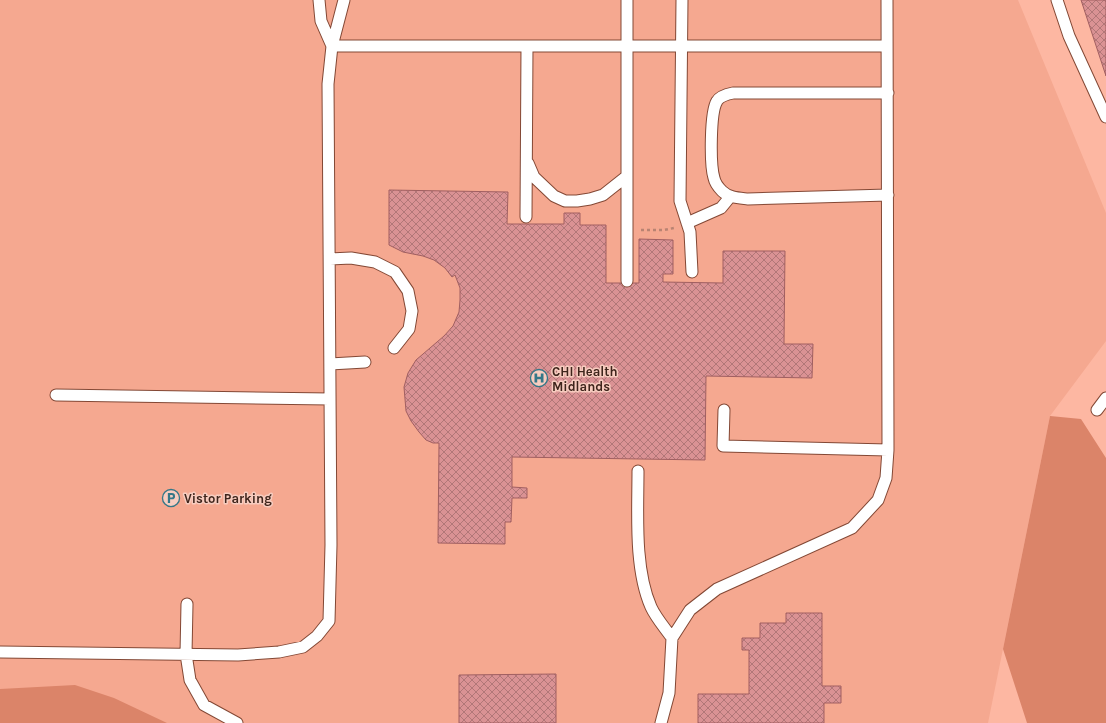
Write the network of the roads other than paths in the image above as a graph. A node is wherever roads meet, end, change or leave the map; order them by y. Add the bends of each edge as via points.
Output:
1 (319, 0) edge
2 (344, 0) edge
3 (627, 0) edge
4 (682, 0) edge
5 (887, 0) edge
6 (1057, 0) edge
7 (681, 45) junction
8 (332, 46) junction
9 (627, 46) junction
10 (887, 46) junction
11 (527, 47) junction
12 (888, 93) junction
13 (1106, 117) edge
14 (526, 159) junction
15 (627, 176) junction
16 (888, 195) junction
17 (730, 197) junction
18 (526, 217) dead end
19 (687, 223) junction
20 (330, 259) junction
21 (692, 272) dead end
22 (627, 281) dead end
23 (394, 348) dead end
24 (365, 362) dead end
25 (330, 364) junction
26 (56, 395) dead end
27 (1106, 398) edge
28 (330, 399) junction
29 (724, 410) dead end
30 (1097, 410) dead end
31 (888, 450) junction
32 (638, 471) dead end
33 (187, 604) dead end
34 (672, 638) junction
35 (0, 652) edge
36 (186, 654) junction
37 (237, 723) edge
38 (662, 723) edge

1 - 8 lane via 321,20
2 - 8 lane
3 - 9 lane
4 - 7 lane
5 - 10 lane
6 - 13 lane via 1069,36
7 - 9 lane
7 - 10 lane
7 - 19 lane via 680,201
8 - 11 lane
8 - 20 lane via 328,84
9 - 11 lane
9 - 15 lane
10 - 12 lane
11 - 14 lane
12 - 16 lane
12 - 17 lane via 725,95 718,100 713,112 712,168 714,180
14 - 15 lane via 534,178 554,196 565,200 583,200 603,194
14 - 18 lane
15 - 22 lane
16 - 17 lane via 748,199
16 - 31 lane
17 - 19 lane via 721,208
19 - 21 lane via 690,232
20 - 23 lane via 351,258 375,262 395,272 408,291 412,311 409,329
20 - 25 lane
24 - 25 lane
25 - 28 lane
26 - 28 lane
27 - 30 lane
28 - 36 lane via 329,621 317,636 303,647 279,652
29 - 31 lane via 724,446
31 - 34 lane via 886,478 878,500 852,528 717,589 690,610
32 - 34 lane via 638,544 643,582 652,608
33 - 36 lane
34 - 38 lane via 669,693
35 - 36 lane
36 - 37 lane via 190,680 204,704

